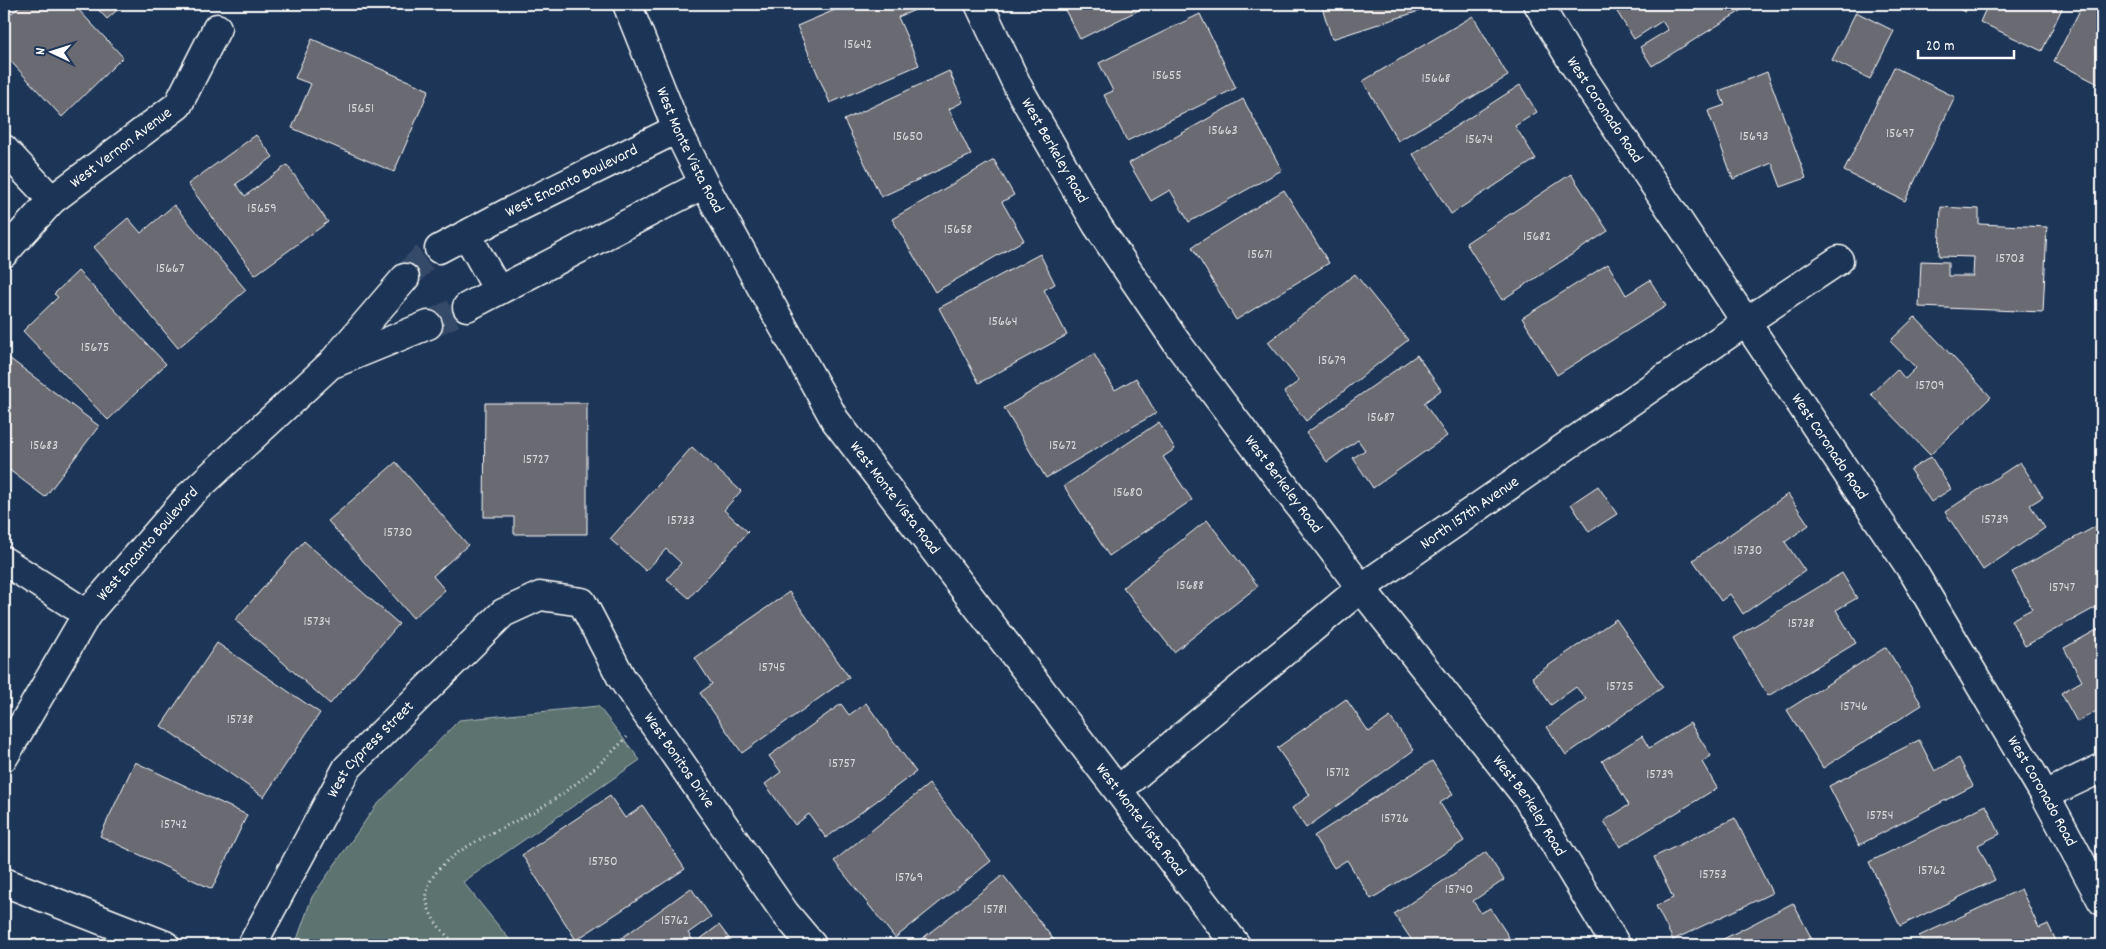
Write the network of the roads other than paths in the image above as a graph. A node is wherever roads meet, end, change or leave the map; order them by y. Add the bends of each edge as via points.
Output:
1 (627, 4) edge
2 (979, 4) edge
3 (1538, 4) edge
4 (216, 28) dead end
5 (677, 129) junction
6 (4, 149) edge
7 (704, 184) junction
8 (52, 200) junction
9 (466, 235) junction
10 (439, 250) tunnel mouth
11 (4, 253) edge
12 (1839, 260) dead end
13 (406, 278) tunnel mouth
14 (498, 290) junction
15 (467, 307) tunnel mouth
16 (1746, 322) junction
17 (428, 325) tunnel mouth
18 (331, 364) junction
19 (4, 561) edge
20 (1361, 588) junction
21 (540, 596) joint
22 (87, 614) junction
23 (4, 757) edge
24 (2102, 768) edge
25 (1118, 790) junction
26 (2045, 795) junction
27 (4, 882) edge
28 (2102, 901) edge
29 (165, 945) edge
30 (252, 945) edge
31 (812, 945) edge
32 (1236, 945) edge
33 (1616, 945) edge

1 - 5 street, West Monte Vista Road
2 - 20 street, West Berkeley Road via 1019,89 1097,226 1177,343
3 - 16 street, West Coronado Road via 1573,63
4 - 8 street, West Vernon Avenue via 178,105
5 - 7 street, West Monte Vista Road
5 - 9 street, West Encanto Boulevard
6 - 8 street
7 - 14 street
7 - 25 street, West Monte Vista Road via 835,420
8 - 11 street, West Vernon Avenue
9 - 10 street, West Encanto Boulevard
9 - 14 street
12 - 16 street, North 157th Avenue
13 - 18 street, West Encanto Boulevard
14 - 15 street
16 - 20 street, North 157th Avenue
16 - 26 street, West Coronado Road via 1915,575
17 - 18 street, West Encanto Boulevard
18 - 22 street, West Encanto Boulevard via 189,496
19 - 22 street
20 - 25 street, North 157th Avenue
20 - 33 street, West Berkeley Road via 1526,796
21 - 30 street, West Cypress Street via 503,614 347,768
21 - 31 street, West Bonitos Drive via 582,602 621,678 785,913
22 - 23 street, West Encanto Boulevard
24 - 26 street
25 - 32 street, West Monte Vista Road
26 - 28 street, West Coronado Road
27 - 29 street

